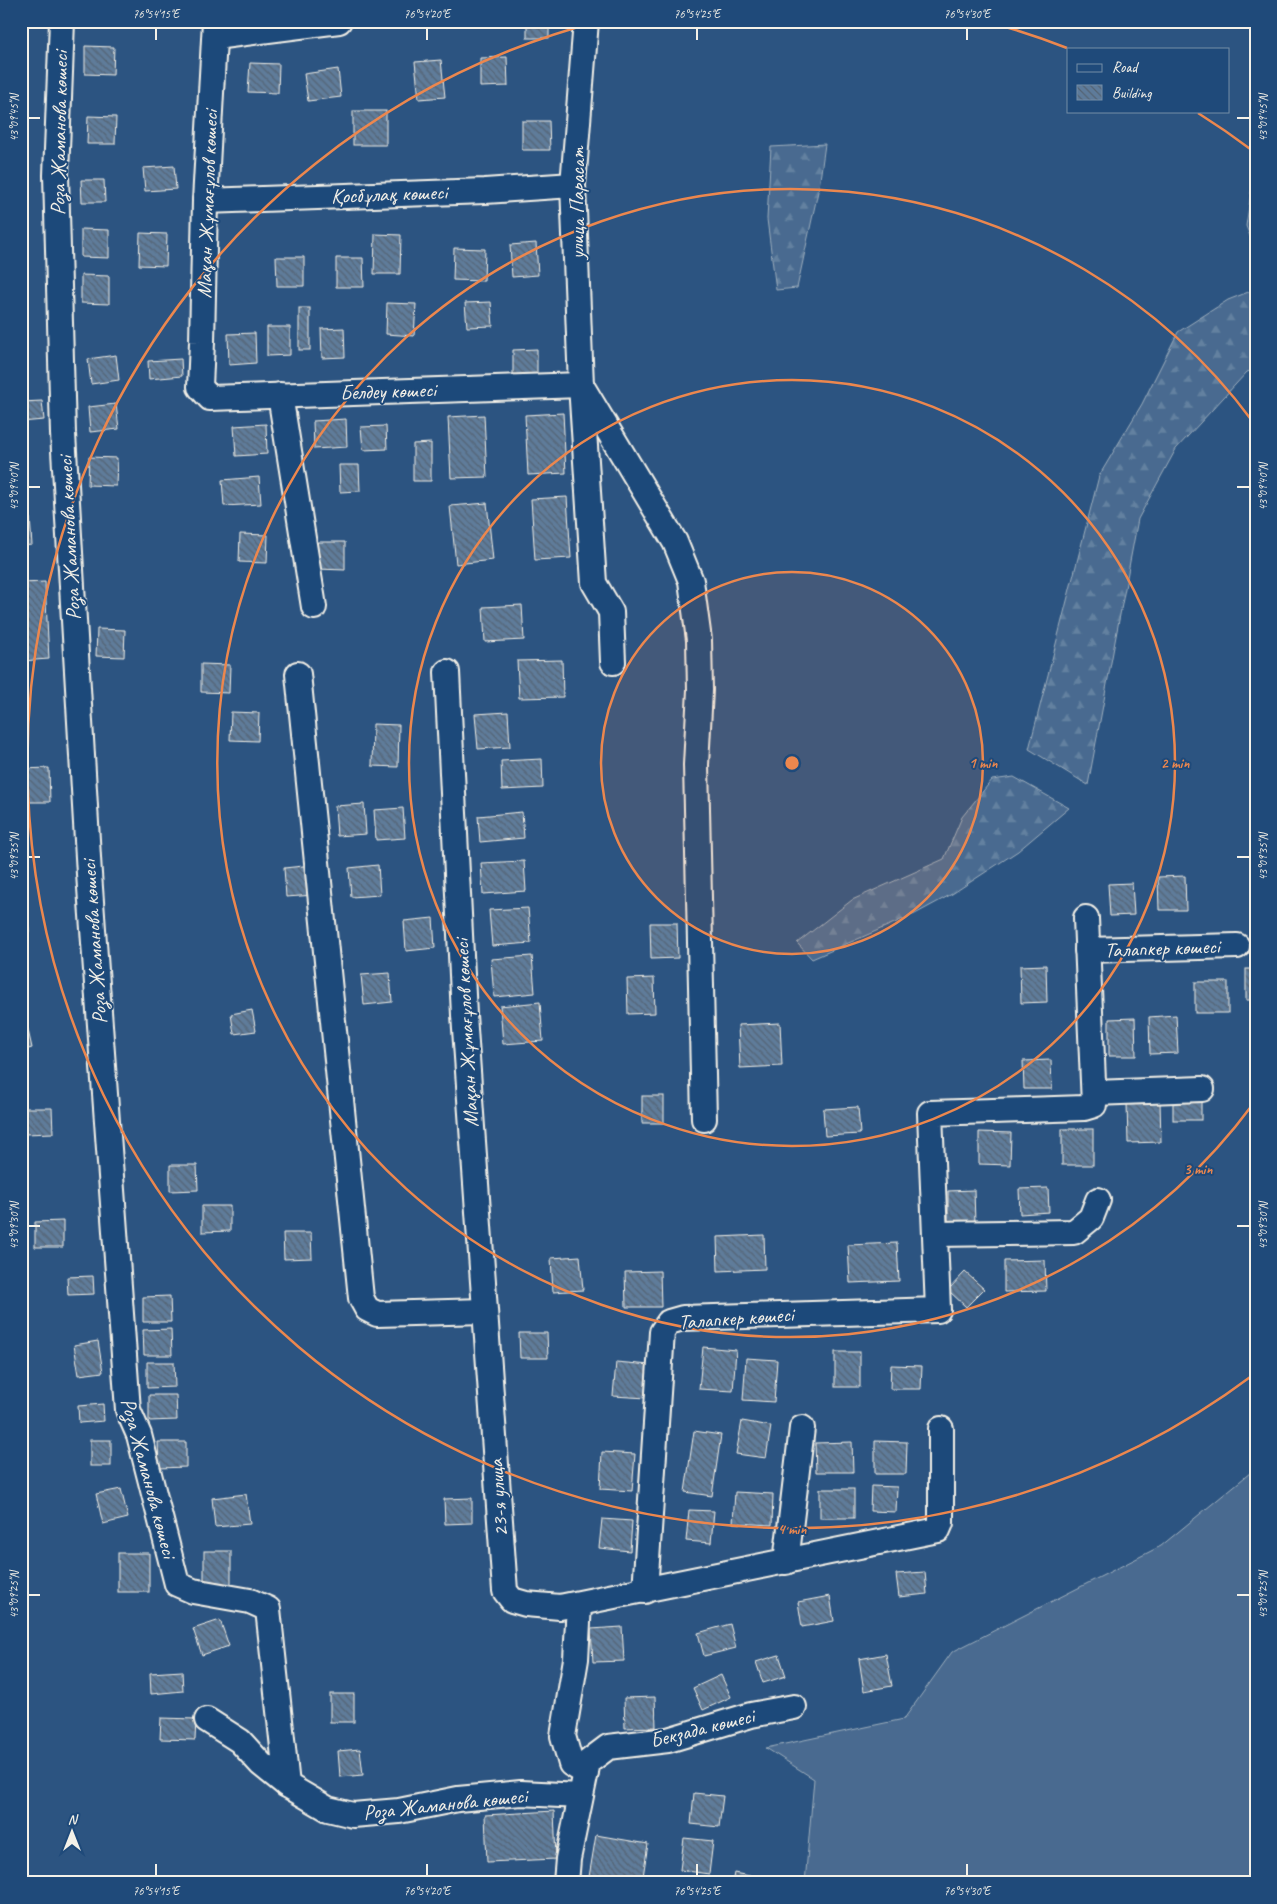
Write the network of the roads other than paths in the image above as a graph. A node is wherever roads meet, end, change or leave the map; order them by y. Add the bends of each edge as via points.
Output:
1 (62, 21) edge
2 (339, 21) edge
3 (586, 21) edge
4 (215, 29) edge
5 (573, 185) junction
6 (205, 201) junction
7 (581, 385) junction
8 (200, 387) joint
9 (280, 395) junction
10 (314, 607) dead end
11 (613, 662) dead end
12 (447, 672) dead end
13 (298, 674) dead end
14 (1086, 918) dead end
15 (1237, 946) dead end
16 (1087, 950) junction
17 (1202, 1089) dead end
18 (1094, 1093) junction
19 (704, 1119) dead end
20 (1098, 1200) dead end
21 (936, 1234) junction
22 (484, 1311) junction
23 (490, 1393) joint
24 (802, 1428) dead end
25 (941, 1429) dead end
26 (786, 1562) junction
27 (645, 1591) junction
28 (579, 1604) junction
29 (794, 1707) dead end
30 (207, 1720) dead end
31 (586, 1773) junction
32 (287, 1785) junction
33 (580, 1796) junction
34 (566, 1883) edge

1 - 32 street, Роза Жаманова көшесі via 56,176 62,434 89,874 128,1410 139,1434 177,1584 193,1591 250,1601 268,1609
2 - 4 street
3 - 5 street, улица Парасат
4 - 6 street, Мақан Жұмағұлов көшесі
5 - 6 street, Қосбұлақ көшесі
5 - 7 street, улица Парасат
6 - 8 street, Мақан Жұмағұлов көшесі
7 - 9 street, Белдеу көшесі
7 - 11 street, улица Парасат via 594,583 611,612
7 - 19 street via 675,542 691,581 700,690 696,765
8 - 9 street, Белдеу көшесі via 210,398
9 - 10 street
12 - 22 street, Мақан Жұмағұлов көшесі via 464,1015
13 - 22 street via 360,1298 367,1309 377,1314
14 - 16 street, Талапкер көшесі
15 - 16 street, Талапкер көшесі
16 - 18 street, Талапкер көшесі
17 - 18 street
18 - 21 street, Талапкер көшесі via 1094,1104 1084,1108 930,1113
20 - 21 street via 1091,1218 1074,1232
21 - 27 street, Талапкер көшесі via 938,1310 683,1318 669,1322 662,1332
22 - 23 street, Мақан Жұмағұлов көшесі
23 - 28 street, 23-я улица via 505,1591 512,1600 526,1604 560,1607
24 - 26 street
25 - 26 street via 941,1523 938,1530
26 - 27 street
27 - 28 street
28 - 31 street via 576,1659 563,1736 570,1764
29 - 31 street, Бекзада көшесі via 751,1715 668,1740 608,1747 588,1762
30 - 32 street, Роза Жаманова көшесі via 240,1741
31 - 33 street, Бекзада көшесі
32 - 33 street, Роза Жаманова көшесі via 328,1809 352,1814 399,1811 458,1798 521,1793
33 - 34 street, Бекзада көшесі

